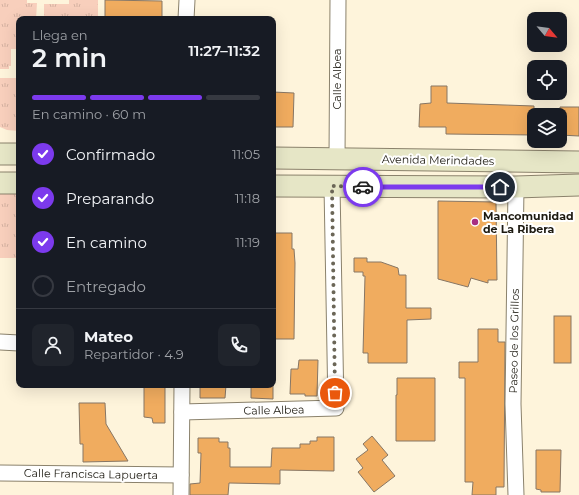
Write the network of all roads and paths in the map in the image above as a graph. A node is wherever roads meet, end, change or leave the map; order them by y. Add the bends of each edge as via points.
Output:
1 (186, 0) edge
2 (338, 0) edge
3 (186, 16) edge
4 (0, 154) edge
5 (16, 154) edge
6 (276, 158) edge
7 (337, 159) junction
8 (579, 162) edge
9 (0, 183) edge
10 (16, 183) edge
11 (579, 185) edge
12 (276, 186) edge
13 (332, 186) junction
14 (516, 187) junction
15 (0, 342) edge
16 (16, 342) edge
17 (182, 388) edge
18 (182, 412) junction
19 (0, 473) edge
20 (181, 475) junction
21 (181, 495) edge
22 (516, 495) edge

1 - 3 street
2 - 7 street, Calle Albea
4 - 5 main road
6 - 7 main road, Avenida Merindades
7 - 8 main road, Avenida Merindades
9 - 10 main road
11 - 14 main road
12 - 13 main road
13 - 14 main road
13 - 18 street, Calle Albea via 336,408
14 - 22 street, Paseo de los Grillos via 513,404
15 - 16 street
17 - 18 street
18 - 20 street
19 - 20 street, Calle Francisca Lapuerta
20 - 21 street

